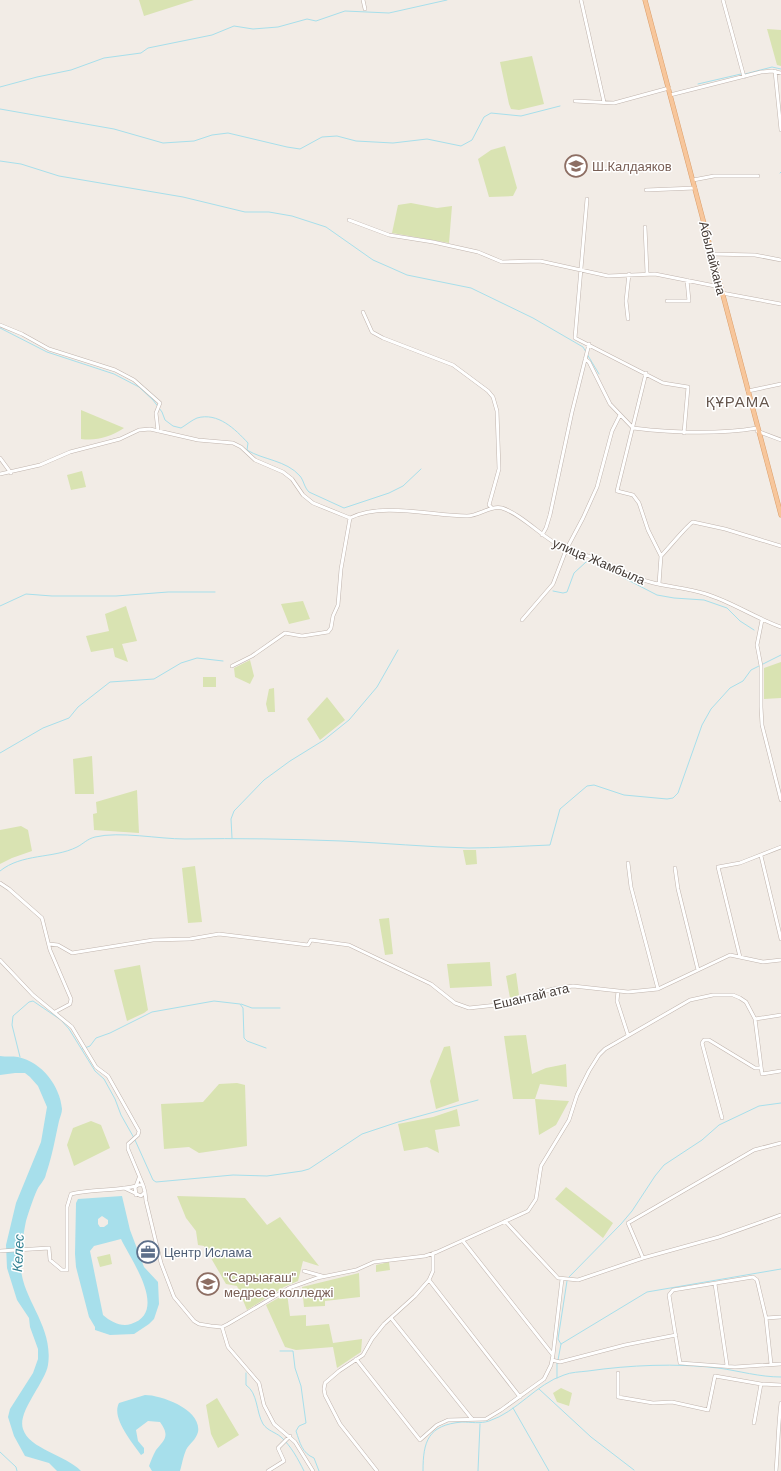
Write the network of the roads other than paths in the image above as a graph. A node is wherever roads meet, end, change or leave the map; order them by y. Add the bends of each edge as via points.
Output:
1 (362, 0) edge
2 (581, 0) edge
3 (646, 0) edge
4 (723, 0) edge
5 (365, 9) dead end
6 (775, 71) junction
7 (781, 73) edge
8 (744, 77) junction
9 (668, 88) junction
10 (670, 94) junction
11 (575, 101) dead end
12 (604, 102) junction
13 (781, 130) edge
14 (758, 176) dead end
15 (693, 180) junction
16 (695, 188) junction
17 (646, 190) dead end
18 (587, 199) dead end
19 (349, 220) dead end
20 (645, 227) dead end
21 (712, 254) junction
22 (781, 260) edge
23 (582, 270) junction
24 (647, 273) junction
25 (629, 274) junction
26 (687, 280) junction
27 (720, 287) junction
28 (722, 293) junction
29 (667, 301) dead end
30 (781, 304) edge
31 (363, 312) dead end
32 (628, 319) dead end
33 (0, 325) edge
34 (589, 344) junction
35 (585, 359) junction
36 (646, 373) junction
37 (781, 384) edge
38 (748, 391) junction
39 (620, 415) junction
40 (633, 428) junction
41 (757, 429) junction
42 (158, 431) junction
43 (684, 433) junction
44 (781, 440) edge
45 (0, 458) edge
46 (11, 473) junction
47 (0, 474) edge
48 (492, 508) junction
49 (781, 515) edge
50 (350, 518) junction
51 (542, 535) junction
52 (781, 546) edge
53 (566, 550) junction
54 (661, 556) junction
55 (659, 584) junction
56 (522, 620) dead end
57 (762, 620) junction
58 (781, 627) edge
59 (232, 666) dead end
60 (781, 800) edge
61 (781, 847) edge
62 (761, 856) junction
63 (628, 863) dead end
64 (675, 868) dead end
65 (0, 883) edge
66 (781, 938) edge
67 (49, 944) junction
68 (740, 956) junction
69 (0, 960) edge
70 (781, 960) edge
71 (698, 970) junction
72 (658, 989) junction
73 (618, 991) junction
74 (55, 1012) junction
75 (781, 1015) edge
76 (755, 1019) junction
77 (628, 1036) junction
78 (760, 1068) junction
79 (781, 1071) edge
80 (722, 1118) dead end
81 (781, 1143) edge
82 (139, 1178) junction
83 (143, 1185) junction
84 (136, 1186) junction
85 (124, 1188) junction
86 (145, 1192) junction
87 (137, 1195) junction
88 (146, 1201) junction
89 (781, 1214) edge
90 (505, 1220) junction
91 (463, 1241) junction
92 (0, 1251) edge
93 (433, 1253) junction
94 (643, 1258) junction
95 (304, 1271) dead end
96 (323, 1277) junction
97 (562, 1278) junction
98 (429, 1280) junction
99 (715, 1284) junction
100 (781, 1317) edge
101 (391, 1318) junction
102 (766, 1318) junction
103 (222, 1327) junction
104 (676, 1335) junction
105 (553, 1355) junction
106 (356, 1359) junction
107 (552, 1360) junction
108 (771, 1364) junction
109 (781, 1364) edge
110 (727, 1365) junction
111 (618, 1373) dead end
112 (761, 1384) junction
113 (781, 1385) edge
114 (520, 1397) junction
115 (781, 1403) edge
116 (472, 1419) junction
117 (754, 1422) dead end
118 (290, 1436) junction
119 (268, 1471) edge
120 (313, 1471) edge
121 (377, 1471) edge
122 (776, 1471) edge

1 - 5 street
2 - 12 street
3 - 9 main road, Абылайхана
4 - 8 street
6 - 7 street
6 - 8 street
6 - 13 street
8 - 10 street
9 - 10 main road, Абылайхана
9 - 12 street via 614,103
10 - 15 main road, Абылайхана
11 - 12 street
14 - 15 street via 714,176
15 - 16 main road, Абылайхана
16 - 17 street
16 - 21 main road, Абылайхана
18 - 23 street
19 - 23 street via 389,235 478,252 502,262 540,261
20 - 24 street
21 - 22 street via 756,255
21 - 27 main road, Абылайхана
23 - 25 street via 608,276
23 - 34 street via 575,338
24 - 25 street
24 - 26 street
25 - 32 street via 626,302
26 - 27 street
26 - 29 street via 688,301
27 - 28 main road, Абылайхана
28 - 30 street
28 - 38 main road, Абылайхана
31 - 48 street via 372,332 453,365 493,397 497,411 500,458 489,504
33 - 42 street via 49,349 115,370 134,380 160,402 156,413
34 - 35 street
34 - 36 street
35 - 39 street via 589,362 610,404
35 - 51 street via 550,515
36 - 40 street
36 - 43 street via 663,383 688,387
37 - 38 street
38 - 41 main road, Абылайхана
39 - 40 street
39 - 53 street via 612,431 597,487
40 - 43 street
40 - 54 street via 617,491 633,495
41 - 43 street via 726,433
41 - 44 street
41 - 49 main road, Абылайхана
42 - 46 street via 139,430 120,440 70,452 40,465
42 - 50 street via 237,445 256,460 283,472 313,503
45 - 46 street
46 - 47 street
48 - 50 street via 481,514 468,516 398,511 373,512
48 - 51 street, улица Жамбыла via 510,511
50 - 59 street via 338,605 328,632 302,636 285,633 252,656
51 - 53 street, улица Жамбыла
52 - 54 street via 693,522 689,523
53 - 55 street, улица Жамбыла via 598,559 648,582
53 - 56 street via 549,590
54 - 55 street
55 - 57 street, улица Жамбыла via 707,594
57 - 58 street, улица Жамбыла
57 - 60 street via 757,645 761,666 762,725
61 - 62 street
62 - 66 street
62 - 68 street via 718,867
63 - 72 street
64 - 71 street
65 - 67 street via 42,918
67 - 73 street, Ешантай ата via 58,945 72,953 153,940 190,939 219,934 308,946 311,940 349,945 431,984 454,1003 469,1008 573,986
67 - 74 street via 71,999 70,1004
68 - 70 street, Ешантай ата via 763,962
68 - 71 street, Ешантай ата via 730,955
69 - 74 street via 33,995
71 - 72 street, Ешантай ата
72 - 73 street, Ешантай ата via 640,992
73 - 77 street via 617,1001
74 - 82 street via 72,1026 96,1067 108,1076 139,1131 128,1144
75 - 76 street
76 - 77 street via 746,1002 740,998 733,995 713,996 690,1000
76 - 78 street
77 - 90 street via 605,1049 589,1071 577,1095 569,1120 541,1166 536,1199 532,1206 528,1211
78 - 79 street via 762,1074
78 - 80 street via 755,1068 709,1040 704,1040 702,1043
81 - 94 street via 754,1150 628,1222
82 - 83 street
82 - 84 street
83 - 84 street
83 - 86 street
84 - 85 street
84 - 87 street via 134,1191
85 - 87 street
85 - 92 street via 71,1194 67,1214 67,1270 62,1270 50,1260 49,1248
86 - 87 street via 141,1196
86 - 88 street
87 - 88 street
88 - 103 street via 161,1262 177,1303 199,1324
89 - 94 street via 720,1238
90 - 91 street via 482,1234
90 - 97 street via 558,1278
91 - 93 street
91 - 105 street
93 - 96 street via 374,1262 356,1270
93 - 98 street via 433,1271
94 - 97 street via 578,1280
95 - 96 street
96 - 103 street via 289,1288
97 - 105 street
98 - 101 street via 411,1301
98 - 114 street
99 - 102 street via 754,1277 757,1280
99 - 104 street via 673,1290 669,1294
99 - 110 street
100 - 102 street
101 - 106 street via 372,1339 363,1355
101 - 116 street
102 - 108 street
103 - 118 street via 228,1347 259,1383 264,1405 274,1424
104 - 107 street via 560,1362
104 - 110 street via 680,1363
105 - 107 street
106 - 116 street via 420,1440 438,1424 448,1420
106 - 121 street via 325,1382 324,1389 340,1424
107 - 114 street via 544,1379
108 - 109 street
108 - 110 street via 735,1367
111 - 112 street via 618,1397 653,1403 672,1402 708,1410 715,1376
112 - 113 street
112 - 117 street
114 - 116 street via 486,1419
115 - 122 street
118 - 119 street via 278,1448 284,1460
118 - 120 street

